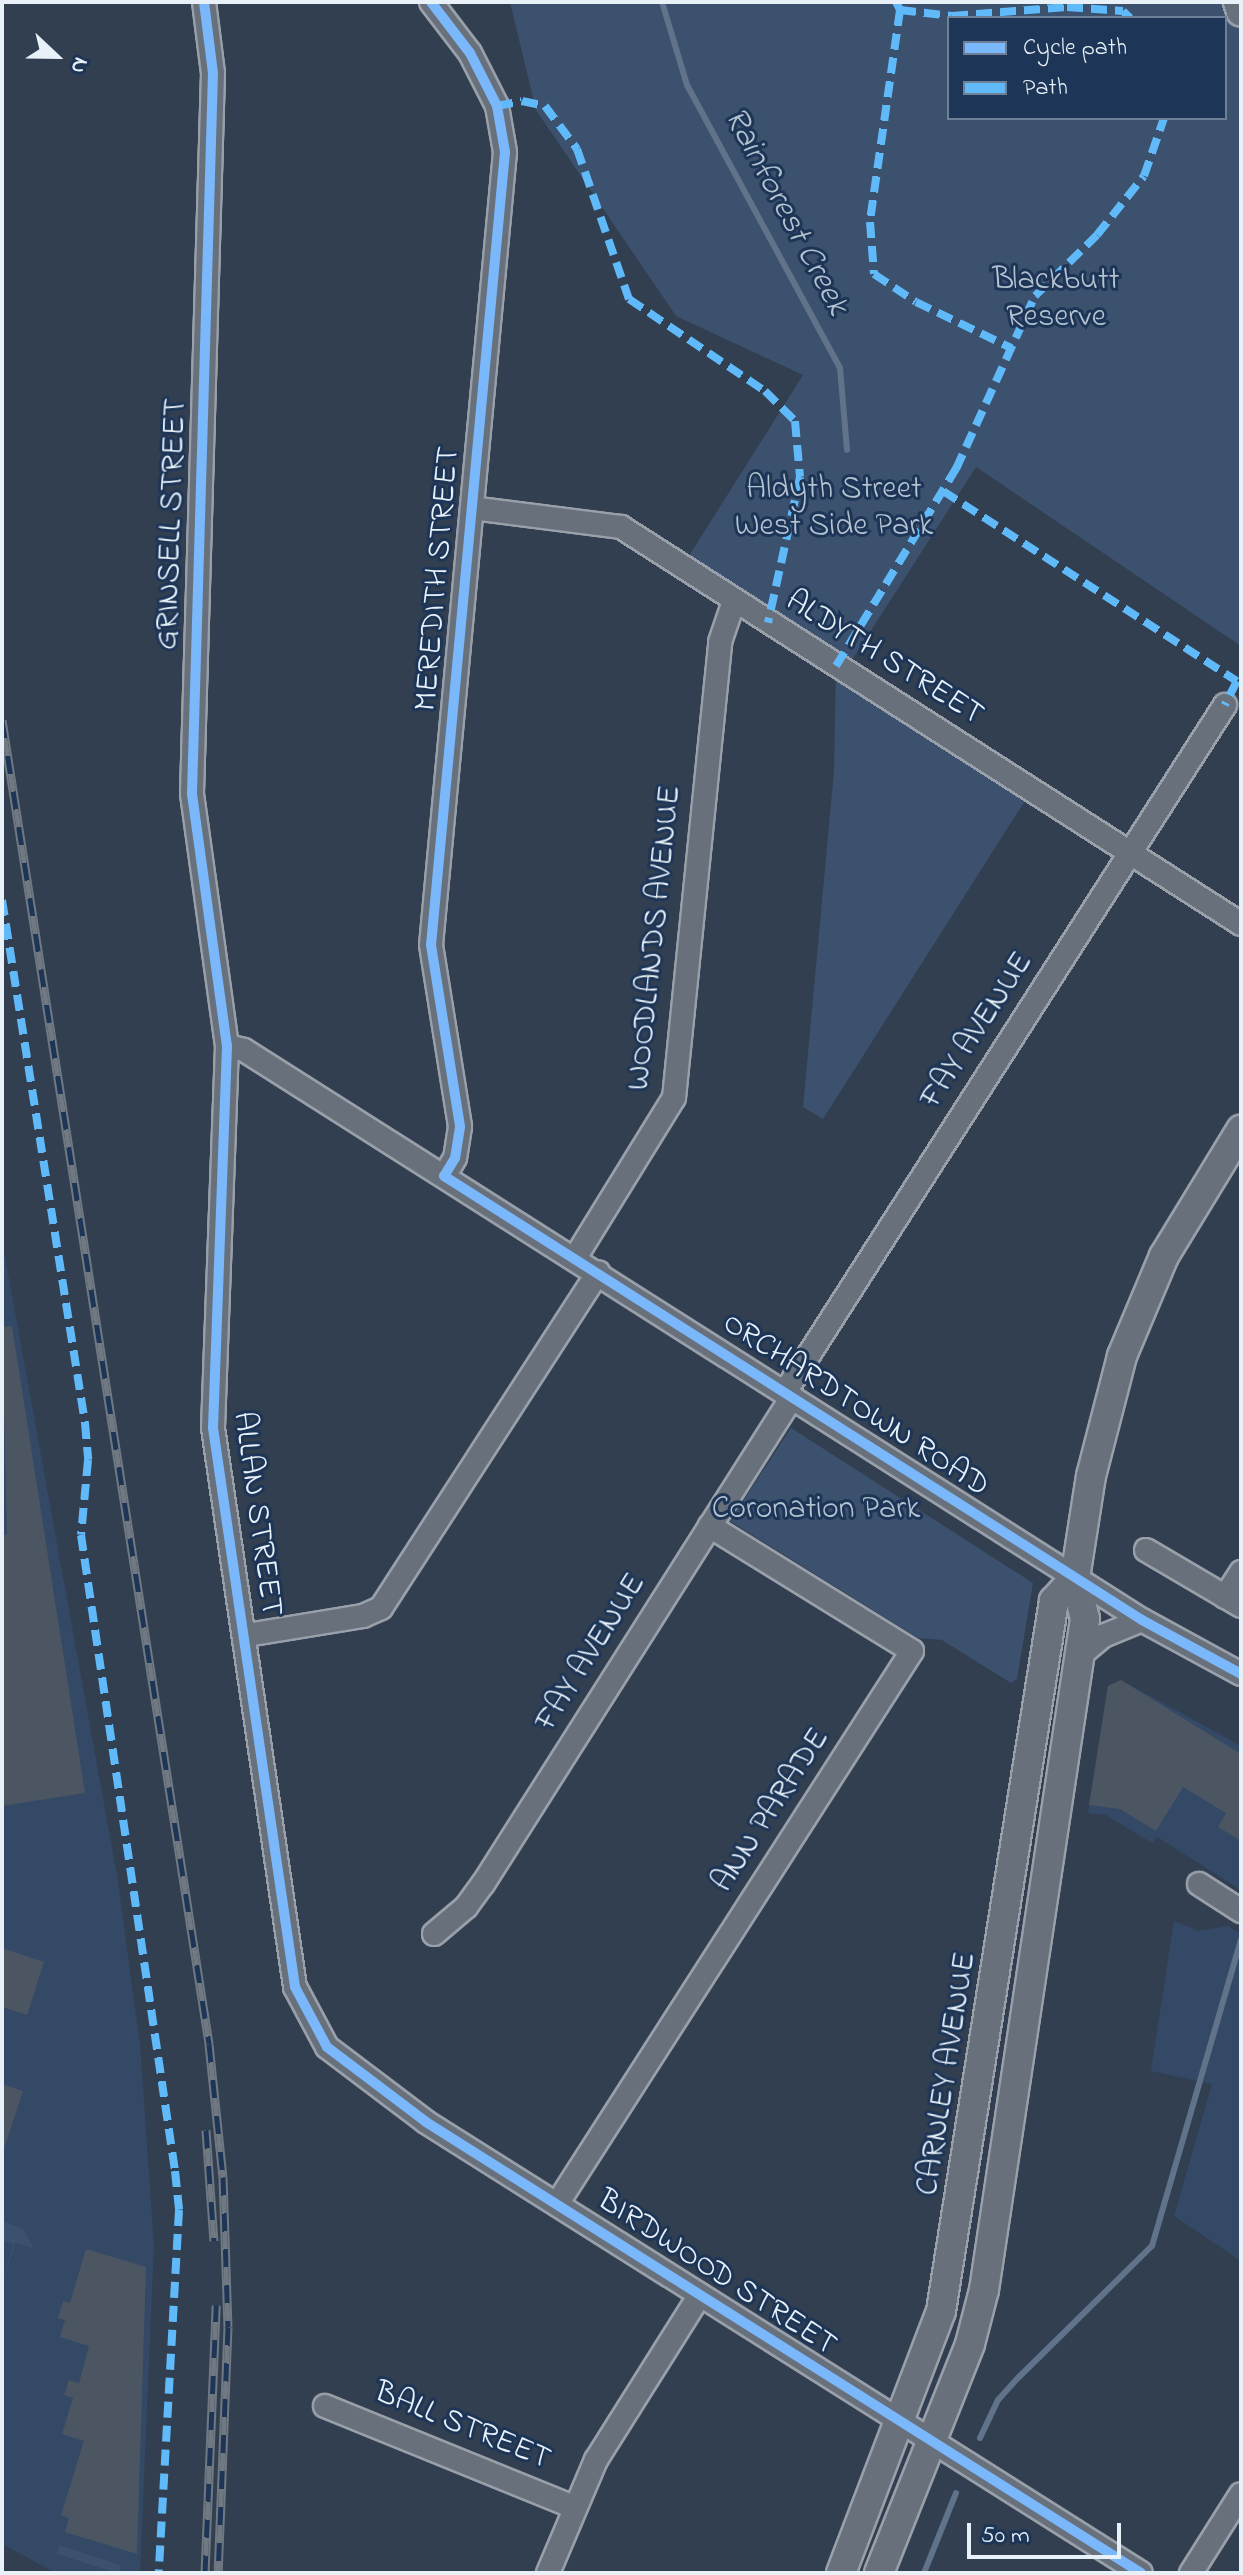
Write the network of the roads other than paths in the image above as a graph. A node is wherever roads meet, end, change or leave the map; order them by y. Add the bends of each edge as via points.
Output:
1 (204, 2) edge
2 (431, 2) edge
3 (1238, 2) edge
4 (1241, 12) edge
5 (472, 508) junction
6 (734, 601) junction
7 (1225, 705) dead end
8 (1130, 853) junction
9 (1241, 924) edge
10 (227, 1046) junction
11 (1241, 1130) edge
12 (444, 1176) junction
13 (575, 1258) junction
14 (598, 1272) junction
15 (788, 1395) junction
16 (710, 1526) junction
17 (1146, 1550) dead end
18 (1241, 1572) edge
19 (1075, 1578) junction
20 (1233, 1602) edge
21 (1142, 1620) junction
22 (247, 1635) junction
23 (1078, 1657) junction
24 (1241, 1674) edge
25 (1199, 1884) dead end
26 (1241, 1911) edge
27 (434, 1934) dead end
28 (295, 1987) joint
29 (557, 2204) junction
30 (700, 2295) junction
31 (325, 2406) dead end
32 (901, 2423) junction
33 (933, 2442) junction
34 (1241, 2494) edge
35 (574, 2507) junction
36 (548, 2573) edge
37 (841, 2573) edge
38 (879, 2573) edge
39 (1141, 2573) edge
40 (1191, 2573) edge

1 - 10 street, GRINSELL STREET via 213,73 192,794
2 - 5 street, MEREDITH STREET via 470,53 497,106 505,152
3 - 4 main road
5 - 6 street, ALDYTH STREET via 614,523
5 - 12 street, MEREDITH STREET via 431,945 460,1127 455,1158
6 - 8 street, ALDYTH STREET
6 - 13 street, WOODLANDS AVENUE via 720,642 674,1098
7 - 8 street, FAY AVENUE
8 - 9 street, ALDYTH STREET
8 - 15 street, FAY AVENUE
10 - 12 street, ORCHARDTOWN ROAD via 244,1050
10 - 22 street, ALLAN STREET via 213,1428
11 - 19 main road, CARNLEY AVENUE via 1164,1256 1122,1356 1091,1476
12 - 13 street, ORCHARDTOWN ROAD
13 - 14 street, ORCHARDTOWN ROAD
14 - 15 street, ORCHARDTOWN ROAD
14 - 22 street via 381,1608 363,1616
15 - 16 street, FAY AVENUE
15 - 19 street, ORCHARDTOWN ROAD
16 - 27 street, FAY AVENUE via 483,1884
16 - 29 street, ANN PARADE via 912,1651
17 - 20 street
18 - 20 street
19 - 21 street, ORCHARDTOWN ROAD
19 - 23 main road, CARNLEY AVENUE via 1085,1619
19 - 32 main road, CARNLEY AVENUE via 1054,1601 954,2251 936,2325
21 - 23 street via 1103,1636
21 - 24 street, ORCHARDTOWN ROAD
22 - 28 street, ALLAN STREET
23 - 33 main road, CARNLEY AVENUE via 989,2265 970,2344
25 - 26 street
28 - 29 street, BIRDWOOD STREET via 311,2024 354,2071
29 - 30 street, BIRDWOOD STREET
30 - 32 street, BIRDWOOD STREET
30 - 35 street via 611,2433
31 - 35 street, BALL STREET
32 - 33 street, BIRDWOOD STREET
32 - 37 main road, CARNLEY AVENUE
33 - 38 main road, CARNLEY AVENUE
33 - 39 street, BIRDWOOD STREET
34 - 40 street
35 - 36 street

